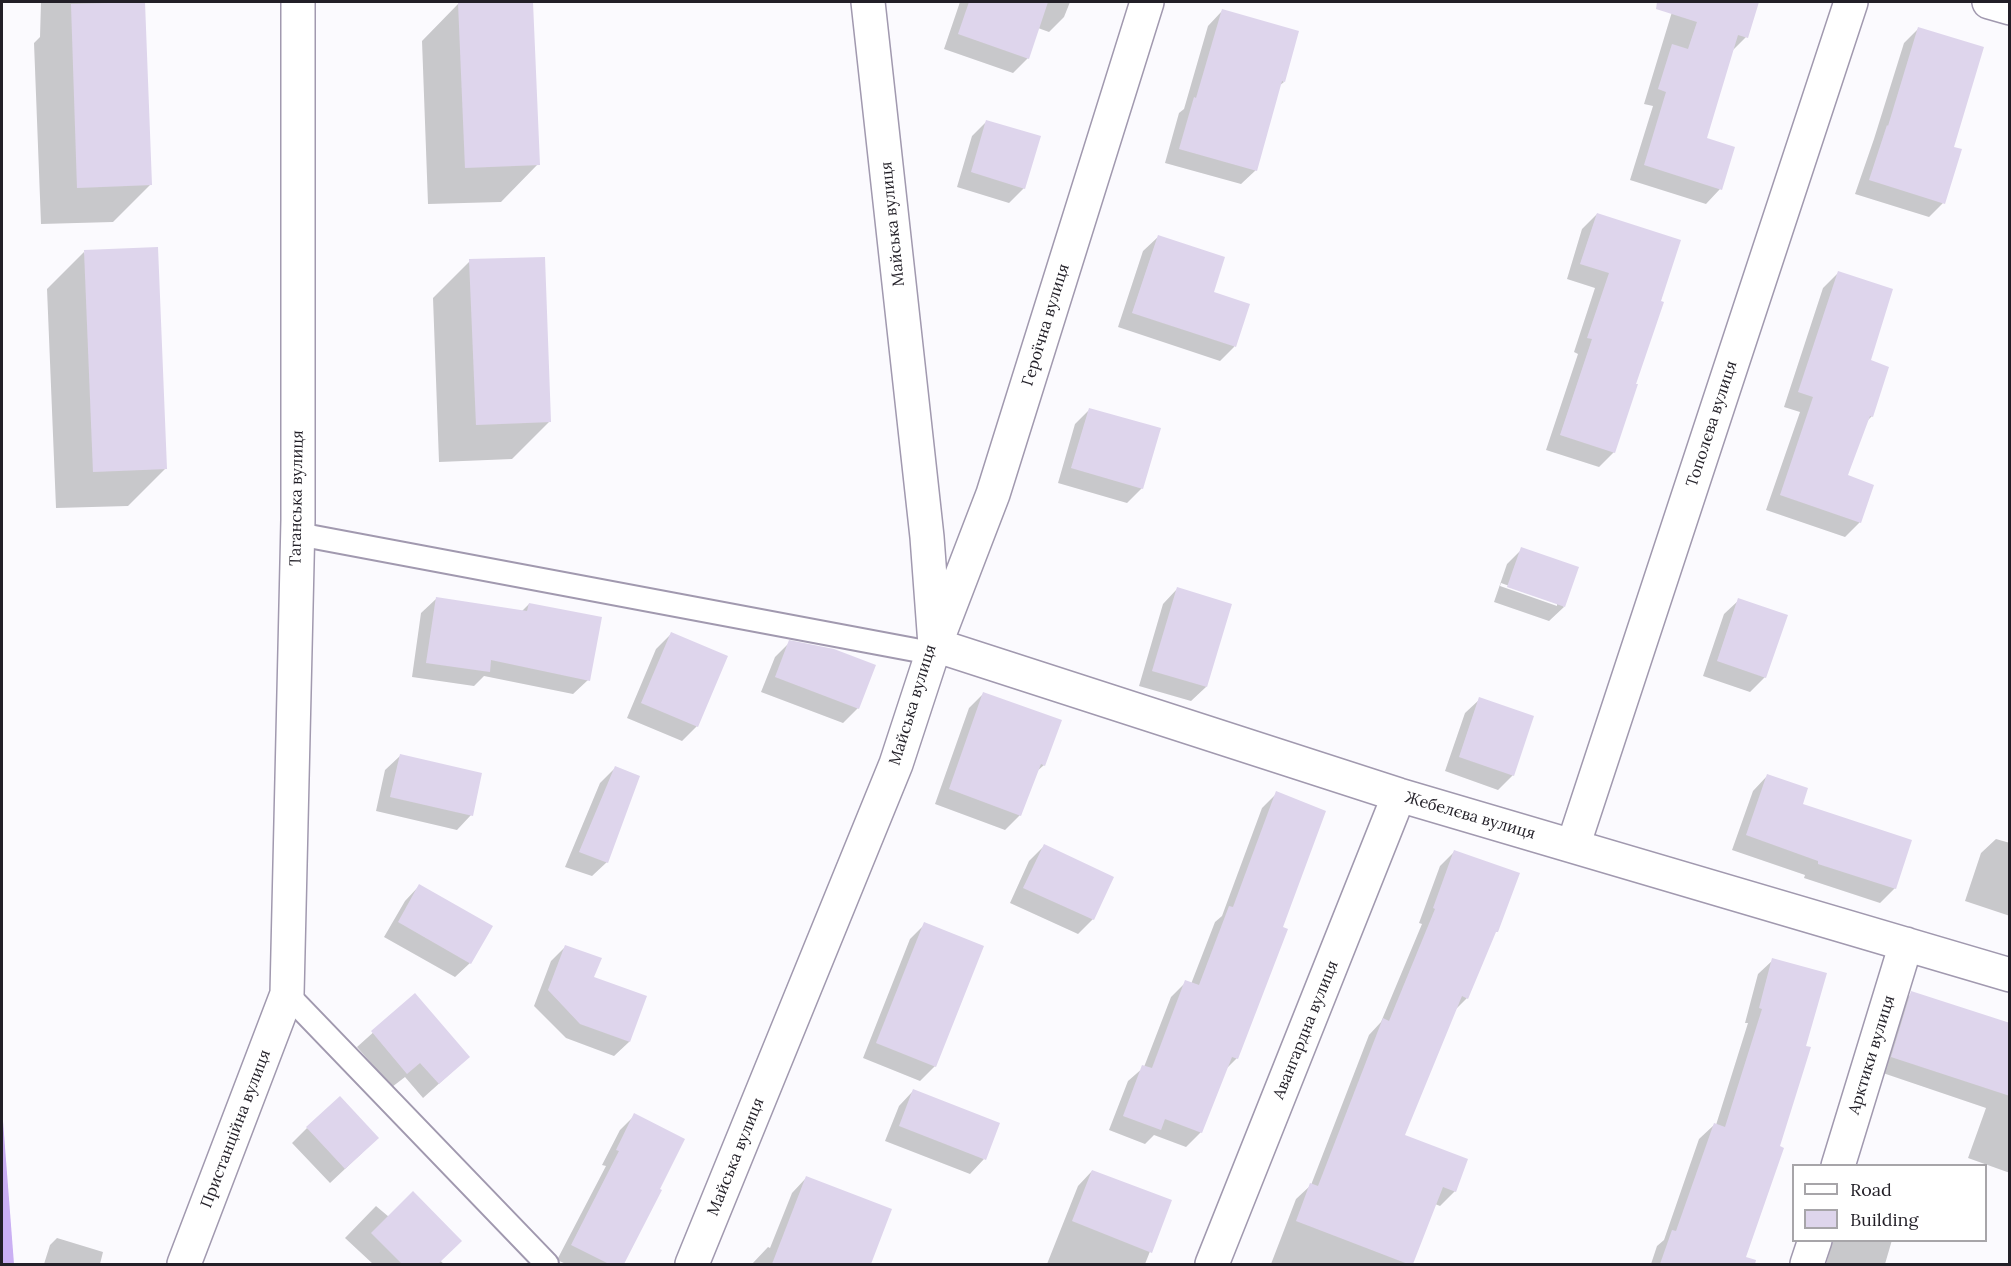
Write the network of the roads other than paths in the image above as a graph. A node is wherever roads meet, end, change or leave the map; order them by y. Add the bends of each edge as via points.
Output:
1 (296, 2) edge
2 (868, 2) edge
3 (1147, 2) edge
4 (1851, 2) edge
5 (1989, 2) edge
6 (2010, 8) edge
7 (298, 534) junction
8 (933, 649) junction
9 (1399, 795) junction
10 (1573, 846) junction
11 (1906, 944) junction
12 (2010, 975) edge
13 (287, 994) junction
14 (1839, 1164) edge
15 (1814, 1242) edge
16 (184, 1264) edge
17 (547, 1264) edge
18 (692, 1264) edge
19 (1212, 1264) edge
20 (1807, 1264) edge

1 - 7 street, Таганська вулиця
2 - 8 street, Майська вулиця via 927,537
3 - 8 street, Героїчна вулиця via 993,494
4 - 10 street, Тополєва вулиця
5 - 6 street
7 - 8 lane
7 - 13 street, Таганська вулиця
8 - 9 street, Жебелєва вулиця
8 - 18 street, Майська вулиця via 896,764
9 - 10 street, Жебелєва вулиця
9 - 19 street, Авангардна вулиця
10 - 11 street, Жебелєва вулиця
11 - 12 street, Жебелєва вулиця
11 - 14 street, Арктики вулиця
13 - 16 street, Пристанційна вулиця
13 - 17 lane
15 - 20 street

